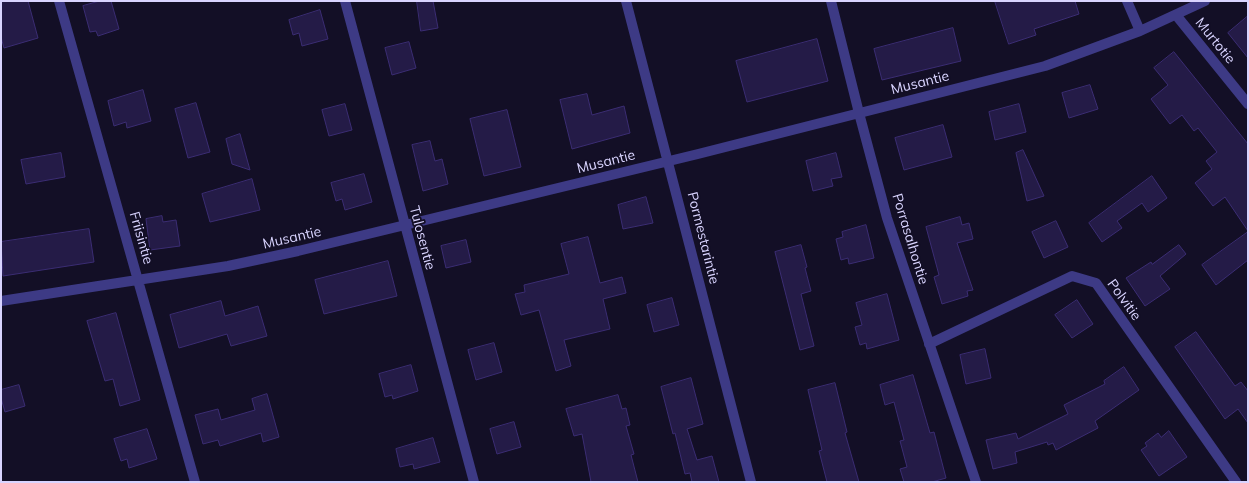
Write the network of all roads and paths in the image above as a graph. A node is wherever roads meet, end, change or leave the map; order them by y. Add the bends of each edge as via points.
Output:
1 (59, 1) edge
2 (345, 1) edge
3 (626, 1) edge
4 (831, 1) edge
5 (1127, 1) edge
6 (1205, 1) edge
7 (1176, 15) junction
8 (1140, 31) junction
9 (1248, 104) edge
10 (859, 114) junction
11 (669, 161) junction
12 (404, 225) junction
13 (138, 280) junction
14 (1, 301) edge
15 (929, 344) junction
16 (195, 482) edge
17 (474, 482) edge
18 (751, 482) edge
19 (976, 482) edge
20 (1236, 482) edge

1 - 13 street, Friisintie
2 - 12 street, Tulosentie
3 - 11 street, Pormestarintie
4 - 10 street, Porrasalhontie
5 - 8 street
6 - 7 street, Musantie
7 - 8 street, Musantie
7 - 9 street, Murtotie
8 - 10 street, Musantie via 1045,66
10 - 11 street, Musantie
10 - 15 street, Porrasalhontie via 887,218
11 - 12 street, Musantie
11 - 18 street, Pormestarintie
12 - 13 street, Musantie via 298,252
12 - 17 street, Tulosentie
13 - 14 street, Musantie
13 - 16 street, Friisintie
15 - 19 street, Porrasalhontie
15 - 20 street, Polvitie via 1072,276 1096,284

